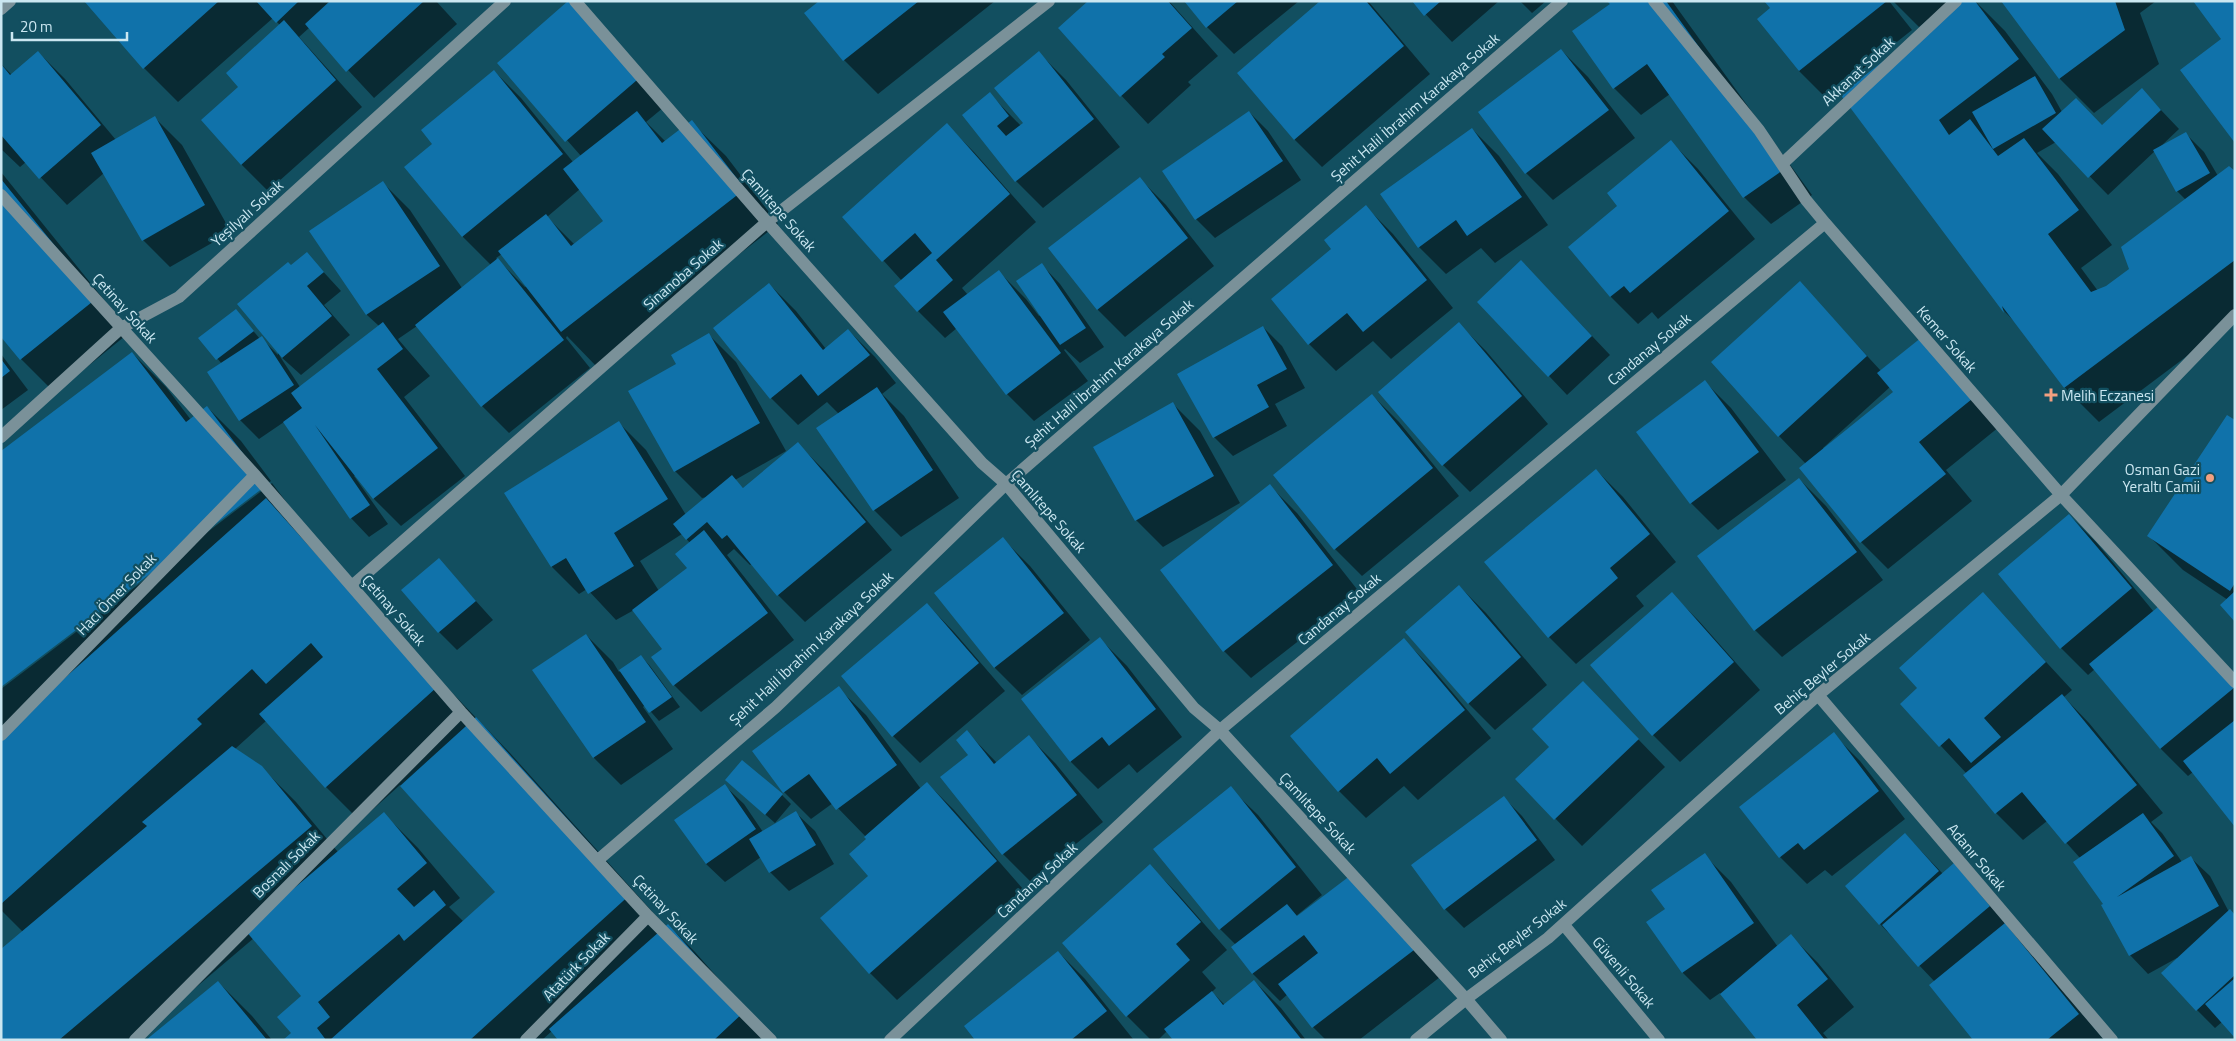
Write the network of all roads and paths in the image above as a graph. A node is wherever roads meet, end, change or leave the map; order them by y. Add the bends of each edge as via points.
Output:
1 (10, 1) edge
2 (505, 1) edge
3 (575, 1) edge
4 (1049, 1) edge
5 (1562, 1) edge
6 (1654, 1) edge
7 (1956, 1) edge
8 (1, 9) edge
9 (1782, 164) junction
10 (1, 195) edge
11 (767, 222) junction
12 (1825, 223) junction
13 (2235, 315) edge
14 (121, 328) junction
15 (1, 437) edge
16 (255, 476) junction
17 (1006, 484) junction
18 (2061, 495) junction
19 (352, 586) junction
20 (2235, 682) edge
21 (1818, 695) junction
22 (461, 712) junction
23 (1220, 730) junction
24 (1, 735) edge
25 (598, 860) junction
26 (648, 916) junction
27 (1564, 925) junction
28 (1466, 998) junction
29 (135, 1040) edge
30 (526, 1040) edge
31 (771, 1040) edge
32 (890, 1040) edge
33 (1416, 1040) edge
34 (1501, 1040) edge
35 (1659, 1040) edge
36 (2112, 1040) edge

1 - 8 street
2 - 14 street, Yeşilyalı Sokak via 179,296
3 - 11 street, Çamlıtepe Sokak
4 - 11 street, Sinanoba Sokak
5 - 17 street, Şehit Halil İbrahim Karakaya Sokak
6 - 9 street, Kemer Sokak via 1759,130
7 - 9 street, Akkanat Sokak
9 - 12 street, Kemer Sokak
10 - 14 street, Çetinay Sokak
11 - 17 street, Çamlıtepe Sokak via 982,463
11 - 19 street, Sinanoba Sokak
12 - 18 street, Kemer Sokak
12 - 23 street, Candanay Sokak
13 - 18 street, Behiç Beyler Sokak
14 - 15 street, Yeşilyalı Sokak
14 - 16 street, Çetinay Sokak
16 - 19 street, Çetinay Sokak
16 - 24 street, Hacı Ömer Sokak
17 - 23 street, Çamlıtepe Sokak via 1194,708
17 - 25 street, Şehit Halil İbrahim Karakaya Sokak via 776,707
18 - 20 street, Kemer Sokak
18 - 21 street, Behiç Beyler Sokak
19 - 22 street, Çetinay Sokak
21 - 27 street, Behiç Beyler Sokak
21 - 36 street, Adanır Sokak
22 - 25 street, Çetinay Sokak
22 - 29 street, Bosnalı Sokak
23 - 28 street, Çamlıtepe Sokak
23 - 32 street, Candanay Sokak
25 - 26 street, Çetinay Sokak
26 - 30 street, Atatürk Sokak
26 - 31 street, Çetinay Sokak
27 - 28 street, Behiç Beyler Sokak
27 - 35 street, Güvenli Sokak
28 - 33 street, Behiç Beyler Sokak
28 - 34 street, Çamlıtepe Sokak

